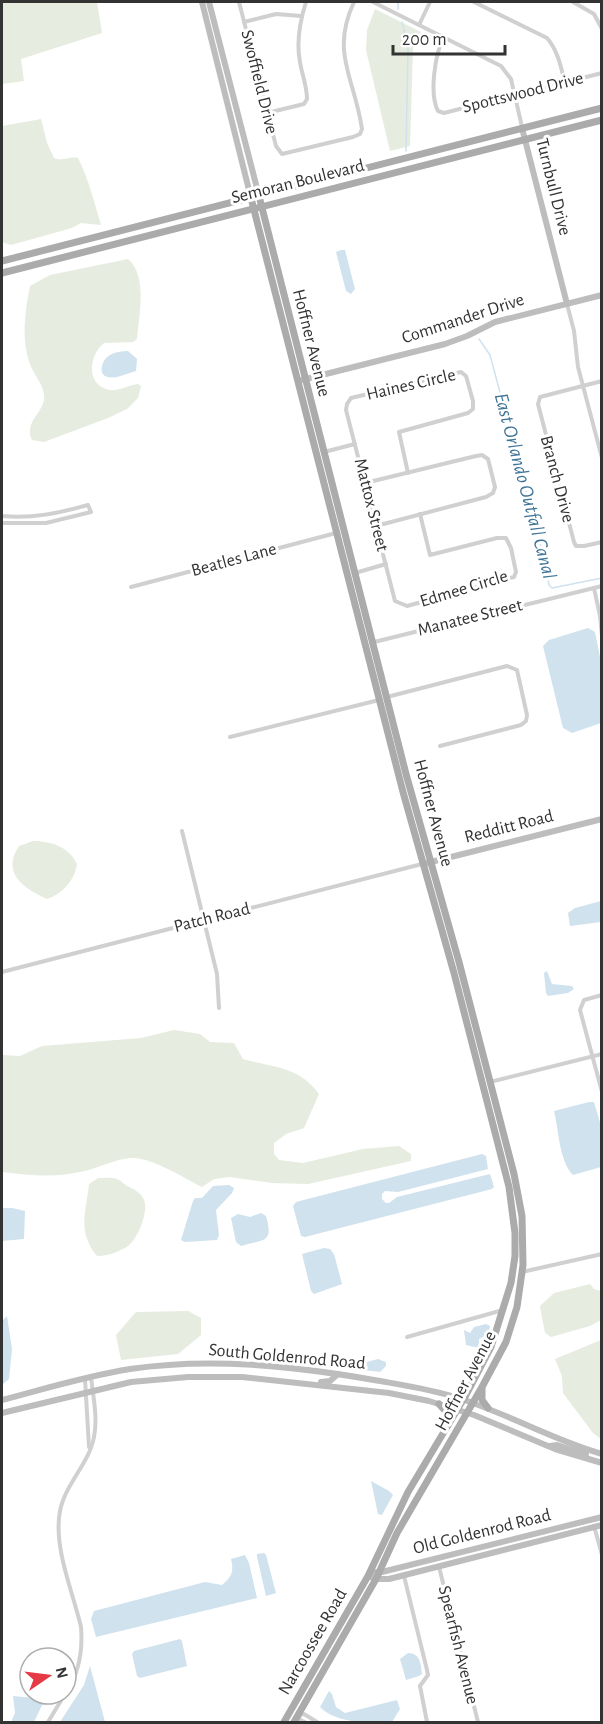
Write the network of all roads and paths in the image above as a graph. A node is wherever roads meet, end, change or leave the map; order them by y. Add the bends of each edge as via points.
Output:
1 (202, 2) edge
2 (208, 2) edge
3 (239, 2) edge
4 (306, 2) edge
5 (354, 2) edge
6 (374, 2) edge
7 (430, 2) edge
8 (474, 2) edge
9 (573, 2) edge
10 (301, 16) junction
11 (244, 22) junction
12 (419, 25) junction
13 (602, 29) edge
14 (444, 37) junction
15 (602, 73) edge
16 (565, 83) junction
17 (515, 95) junction
18 (602, 108) edge
19 (267, 113) junction
20 (602, 120) edge
21 (522, 128) junction
22 (525, 140) junction
23 (409, 158) junction
24 (392, 174) junction
25 (255, 197) junction
26 (257, 208) junction
27 (149, 224) junction
28 (134, 240) junction
29 (2, 261) edge
30 (2, 273) edge
31 (602, 295) edge
32 (567, 304) junction
33 (302, 380) junction
34 (602, 381) edge
35 (583, 385) junction
36 (347, 404) joint
37 (599, 440) edge
38 (355, 444) junction
39 (324, 452) junction
40 (602, 458) edge
41 (408, 472) junction
42 (365, 483) junction
43 (420, 514) junction
44 (2, 516) edge
45 (13, 517) junction
46 (2, 523) edge
47 (12, 524) junction
48 (376, 526) junction
49 (337, 533) junction
50 (602, 542) edge
51 (386, 564) junction
52 (355, 573) junction
53 (350, 583) junction
54 (602, 586) edge
55 (131, 587) dead end
56 (594, 588) junction
57 (401, 604) joint
58 (368, 623) junction
59 (602, 636) edge
60 (373, 643) junction
61 (383, 698) junction
62 (230, 737) dead end
63 (440, 746) dead end
64 (602, 819) edge
65 (182, 831) dead end
66 (427, 863) junction
67 (205, 919) junction
68 (446, 943) junction
69 (461, 968) junction
70 (2, 972) edge
71 (460, 995) junction
72 (602, 995) edge
73 (219, 1008) dead end
74 (474, 1018) junction
75 (473, 1048) junction
76 (602, 1054) edge
77 (592, 1056) junction
78 (490, 1082) junction
79 (485, 1092) junction
80 (602, 1092) edge
81 (503, 1134) junction
82 (602, 1254) edge
83 (515, 1256) junction
84 (522, 1272) junction
85 (517, 1307) junction
86 (504, 1310) junction
87 (407, 1337) dead end
88 (498, 1357) junction
89 (206, 1363) junction
90 (338, 1374) junction
91 (88, 1378) junction
92 (360, 1378) junction
93 (145, 1380) junction
94 (307, 1384) junction
95 (338, 1387) junction
96 (482, 1388) junction
97 (89, 1391) junction
98 (2, 1400) edge
99 (463, 1400) junction
100 (473, 1403) junction
101 (439, 1404) junction
102 (488, 1408) junction
103 (457, 1409) junction
104 (2, 1413) edge
105 (467, 1413) junction
106 (448, 1425) junction
107 (508, 1429) junction
108 (552, 1437) junction
109 (548, 1446) junction
110 (602, 1455) edge
111 (602, 1462) edge
112 (408, 1492) junction
113 (597, 1518) edge
114 (599, 1527) edge
115 (397, 1533) junction
116 (387, 1554) junction
117 (602, 1555) edge
118 (448, 1556) junction
119 (439, 1567) junction
120 (399, 1568) junction
121 (373, 1575) junction
122 (404, 1575) junction
123 (361, 1606) joint
124 (78, 1670) edge
125 (304, 1689) junction
126 (58, 1706) edge
127 (299, 1715) junction
128 (48, 1722) edge
129 (284, 1722) edge
130 (294, 1722) edge
131 (305, 1722) edge
132 (317, 1722) edge
133 (428, 1722) edge
134 (478, 1722) edge

1 - 25 main road, Hoffner Avenue
2 - 25 main road, Hoffner Avenue
3 - 11 street, Swoffield Drive
4 - 10 street
5 - 19 street, Swoffield Drive via 343,48 361,122 360,134 282,154 278,152
6 - 12 street, Turnbull Drive
7 - 12 street
8 - 16 street via 547,38 558,55
9 - 13 street via 594,14
10 - 11 street via 276,14
10 - 19 street via 298,45 307,99 303,104
11 - 19 street, Swoffield Drive
12 - 14 street, Turnbull Drive
14 - 17 street, Turnbull Drive via 501,66
14 - 17 street, Spottswood Drive via 436,58 434,104 438,111 444,113
15 - 16 street, Spottswood Drive
16 - 17 street, Spottswood Drive
17 - 21 street, Turnbull Drive
18 - 21 main road, Semoran Boulevard
20 - 22 main road, Semoran Boulevard
21 - 22 main road, Turnbull Drive
21 - 23 main road, Semoran Boulevard
22 - 24 main road, Semoran Boulevard
22 - 32 main road, Turnbull Drive
23 - 24 main road
23 - 25 main road, Semoran Boulevard
24 - 26 main road, Semoran Boulevard
25 - 26 main road, Hoffner Avenue
25 - 27 main road, Semoran Boulevard
26 - 28 main road, Semoran Boulevard
26 - 33 main road, Hoffner Avenue
27 - 28 main road via 143,235
27 - 29 main road, Semoran Boulevard
28 - 30 main road, Semoran Boulevard
31 - 32 main road, Commander Drive
32 - 33 main road, Commander Drive via 495,322 445,344
32 - 35 street, Turnbull Drive
33 - 39 main road, Hoffner Avenue
33 - 49 main road, Hoffner Avenue
34 - 35 street
35 - 37 street, Turnbull Drive
35 - 50 street, Branch Drive via 540,396 538,404 574,542 576,546
36 - 38 street, Mattox Street
36 - 41 street, Haines Circle via 351,399 455,372 466,376 473,409 399,432
37 - 40 street, Turnbull Drive
38 - 39 street
38 - 42 street, Mattox Street
39 - 52 main road, Hoffner Avenue
41 - 42 street
41 - 43 street via 476,456 488,459 493,493
42 - 48 street, Mattox Street
43 - 48 street
43 - 57 street, Edmee Circle via 430,555 506,538 516,572 506,580 407,606
44 - 45 street
45 - 47 street
45 - 47 street via 58,514 88,505 91,512 46,523
46 - 47 street
48 - 51 street, Mattox Street
49 - 52 main road via 348,566
49 - 53 main road, Hoffner Avenue
49 - 55 street, Beatles Lane
51 - 52 street
51 - 57 street, Mattox Street via 395,601
52 - 58 main road, Hoffner Avenue
53 - 58 main road via 357,591
53 - 61 main road, Hoffner Avenue
54 - 56 street, Manatee Street
56 - 59 street
56 - 60 street, Manatee Street
58 - 60 main road, Hoffner Avenue
60 - 61 main road, Hoffner Avenue
61 - 62 street
61 - 63 street via 507,666 516,670 526,721
61 - 66 main road, Hoffner Avenue
61 - 66 main road, Hoffner Avenue via 392,719
64 - 66 main road, Redditt Road
65 - 67 street
66 - 67 street, Patch Road
66 - 68 main road, Hoffner Avenue
66 - 69 main road, Hoffner Avenue
67 - 70 street, Patch Road
67 - 73 street via 217,974
68 - 69 main road
68 - 71 main road, Hoffner Avenue
69 - 74 main road, Hoffner Avenue
71 - 74 main road
71 - 75 main road, Hoffner Avenue
72 - 77 street via 581,1002
74 - 78 main road, Hoffner Avenue
75 - 78 main road via 478,1053 484,1079
75 - 79 main road, Hoffner Avenue
76 - 77 street
77 - 78 street
77 - 80 street
78 - 81 main road, Hoffner Avenue
79 - 81 main road via 490,1096
79 - 83 main road, Hoffner Avenue via 511,1193
81 - 84 main road, Hoffner Avenue via 520,1206
82 - 84 street
83 - 85 main road via 513,1293
83 - 86 main road, Hoffner Avenue
84 - 85 main road, Hoffner Avenue
85 - 88 main road, Hoffner Avenue
86 - 87 street
86 - 88 main road via 508,1328
86 - 99 main road, Hoffner Avenue via 492,1347
88 - 96 main road, Hoffner Avenue
89 - 90 main road, South Goldenrod Road
89 - 91 main road, South Goldenrod Road via 139,1368
89 - 93 main road via 200,1372
90 - 92 main road, South Goldenrod Road
90 - 94 main road via 330,1381
91 - 97 street
91 - 98 main road, South Goldenrod Road
92 - 95 main road via 347,1379
92 - 99 main road, South Goldenrod Road
93 - 94 main road, South Goldenrod Road via 217,1376
93 - 97 main road, South Goldenrod Road
94 - 95 main road, South Goldenrod Road
95 - 101 main road, South Goldenrod Road
96 - 100 main road, Hoffner Avenue
96 - 102 main road via 482,1400
97 - 104 main road, South Goldenrod Road
97 - 124 street via 89,1450 65,1494 59,1523 59,1540 81,1628
99 - 100 main road, South Goldenrod Road
99 - 103 main road, Hoffner Avenue
100 - 102 main road, South Goldenrod Road
100 - 105 main road, Hoffner Avenue
101 - 103 main road, South Goldenrod Road
101 - 106 main road via 447,1413
102 - 108 main road, South Goldenrod Road
103 - 105 main road, South Goldenrod Road
103 - 106 main road, Hoffner Avenue
105 - 107 main road, South Goldenrod Road
105 - 115 main road, Hoffner Avenue
106 - 112 main road, Hoffner Avenue
107 - 108 main road via 546,1441
107 - 109 main road
108 - 110 main road
109 - 110 main road via 557,1444 593,1456
109 - 111 main road
112 - 115 main road via 411,1504
112 - 121 main road, Hoffner Avenue
113 - 114 street
113 - 118 main road, Old Goldenrod Road
114 - 117 street
114 - 119 main road, Old Goldenrod Road
115 - 116 main road, Hoffner Avenue
116 - 120 main road
116 - 121 main road, Hoffner Avenue
118 - 119 main road
118 - 120 main road, Old Goldenrod Road
119 - 122 main road, Old Goldenrod Road
119 - 134 street, Spearfish Avenue
120 - 121 main road, Old Goldenrod Road
121 - 122 main road, Old Goldenrod Road via 389,1579
121 - 123 main road, Hoffner Avenue
121 - 125 main road, Narcoossee Road
122 - 133 street via 428,1675 420,1686
123 - 127 main road, Narcoossee Road
125 - 127 main road via 296,1708
125 - 129 main road, Narcoossee Road
126 - 128 street
127 - 130 main road, Narcoossee Road
127 - 131 street
127 - 132 street

